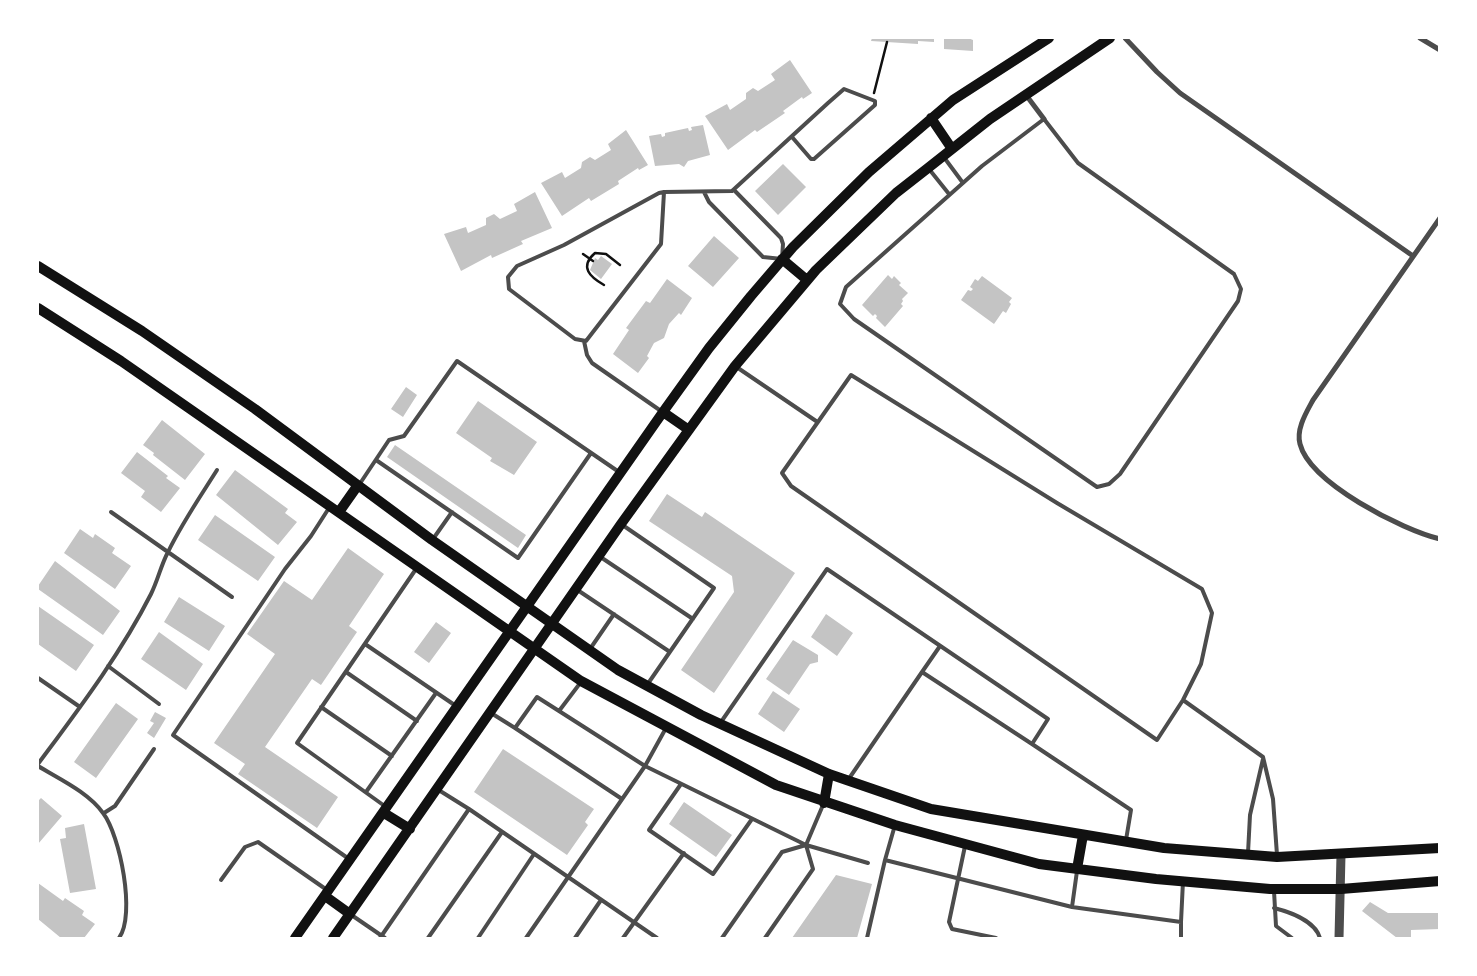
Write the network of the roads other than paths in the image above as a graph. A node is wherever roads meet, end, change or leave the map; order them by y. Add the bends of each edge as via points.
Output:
1 (1049, 38) edge
2 (1110, 38) edge
3 (1125, 38) edge
4 (1420, 38) edge
5 (1440, 50) edge
6 (1026, 95) junction
7 (931, 118) junction
8 (1044, 119) junction
9 (792, 137) junction
10 (952, 148) junction
11 (943, 156) junction
12 (928, 168) junction
13 (963, 182) junction
14 (734, 190) junction
15 (664, 192) junction
16 (704, 192) junction
17 (949, 194) junction
18 (1440, 218) edge
19 (1413, 256) junction
20 (782, 259) junction
21 (38, 266) edge
22 (807, 280) junction
23 (38, 308) edge
24 (584, 341) junction
25 (735, 366) junction
26 (663, 412) junction
27 (816, 421) junction
28 (689, 430) junction
29 (591, 453) junction
30 (376, 460) junction
31 (216, 470) dead end
32 (620, 474) junction
33 (358, 486) junction
34 (335, 509) junction
35 (111, 512) dead end
36 (452, 512) junction
37 (621, 524) junction
38 (1440, 539) edge
39 (432, 540) junction
40 (167, 553) junction
41 (599, 556) junction
42 (418, 567) junction
43 (576, 589) junction
44 (232, 598) dead end
45 (528, 607) junction
46 (614, 614) junction
47 (693, 619) junction
48 (552, 624) junction
49 (510, 632) junction
50 (365, 644) junction
51 (940, 646) junction
52 (534, 649) junction
53 (589, 651) junction
54 (670, 652) junction
55 (108, 666) junction
56 (346, 672) junction
57 (922, 672) junction
58 (38, 678) edge
59 (581, 681) junction
60 (647, 686) junction
61 (436, 693) junction
62 (1183, 700) junction
63 (159, 704) dead end
64 (80, 707) junction
65 (321, 707) junction
66 (457, 707) junction
67 (559, 711) junction
68 (490, 712) junction
69 (417, 721) junction
70 (719, 724) junction
71 (514, 728) junction
72 (666, 728) junction
73 (1032, 744) junction
74 (154, 749) dead end
75 (392, 756) junction
76 (1263, 757) junction
77 (38, 765) edge
78 (645, 766) junction
79 (829, 774) junction
80 (848, 780) junction
81 (681, 784) junction
82 (437, 789) junction
83 (366, 792) junction
84 (622, 799) junction
85 (824, 803) junction
86 (469, 809) junction
87 (386, 810) junction
88 (104, 813) junction
89 (752, 819) junction
90 (895, 826) junction
91 (410, 829) junction
92 (502, 832) junction
93 (1083, 835) junction
94 (1125, 842) junction
95 (965, 844) junction
96 (806, 845) junction
97 (1440, 848) edge
98 (534, 854) junction
99 (684, 854) junction
100 (1341, 855) junction
101 (1248, 856) junction
102 (1277, 857) junction
103 (351, 860) junction
104 (885, 860) junction
105 (868, 863) dead end
106 (1077, 869) junction
107 (568, 878) junction
108 (958, 878) junction
109 (221, 880) dead end
110 (1440, 880) edge
111 (1182, 882) junction
112 (1274, 889) junction
113 (1341, 889) junction
114 (327, 894) junction
115 (601, 900) junction
116 (1072, 907) junction
117 (1274, 908) junction
118 (350, 914) junction
119 (1181, 922) junction
120 (634, 923) junction
121 (119, 938) edge
122 (295, 938) edge
123 (334, 938) edge
124 (382, 938) edge
125 (428, 938) edge
126 (478, 938) edge
127 (526, 938) edge
128 (574, 938) edge
129 (623, 938) edge
130 (657, 938) edge
131 (722, 938) edge
132 (765, 938) edge
133 (868, 938) edge
134 (996, 938) edge
135 (1181, 938) edge
136 (1292, 938) edge
137 (1320, 938) edge
138 (1340, 938) edge

1 - 7 main road via 1001,66
2 - 6 main road
3 - 19 street via 1180,93
4 - 5 street
6 - 8 street
6 - 10 main road
7 - 10 main road
7 - 20 main road via 869,172
8 - 13 lane
8 - 17 lane via 1078,163 1234,274 1241,289 1238,301 1120,474 1109,484 1097,487 854,319 840,304 846,287
9 - 9 lane via 814,159 876,102 844,89
9 - 14 lane
10 - 11 main road
11 - 12 main road
11 - 13 lane
12 - 17 lane
12 - 22 main road via 896,193
13 - 17 lane
14 - 16 lane
14 - 20 lane via 781,238
15 - 16 lane
15 - 24 lane via 661,244
15 - 24 lane via 517,266 509,274 508,285 514,295 574,339
16 - 20 lane via 709,202 763,257
18 - 19 street
19 - 38 street via 1313,400 1301,423 1299,442 1314,469 1327,479 1385,517
20 - 22 main road
20 - 26 main road via 708,348
21 - 33 main road via 142,331 255,408
22 - 25 main road
23 - 34 main road via 121,361
24 - 26 lane via 592,362
25 - 27 lane
25 - 28 main road
26 - 28 main road
26 - 32 main road
27 - 62 lane via 782,473 791,486 1157,740
27 - 62 lane via 851,375 1057,503 1202,588 1212,612 1202,664
28 - 37 main road
29 - 30 lane via 457,361 404,436 389,440
29 - 32 lane
29 - 36 lane via 518,558
30 - 33 lane
30 - 36 lane
31 - 40 lane
32 - 45 main road
33 - 34 main road
33 - 39 main road
34 - 42 main road
34 - 103 lane via 285,569 173,735
35 - 40 lane
36 - 39 lane
37 - 41 main road
37 - 47 lane via 714,588
39 - 45 main road
40 - 44 lane
40 - 55 lane via 151,593
41 - 43 main road
41 - 47 lane
42 - 49 main road
42 - 50 lane
43 - 46 lane
43 - 48 main road
45 - 48 main road
45 - 49 main road
46 - 53 lane
46 - 54 lane
47 - 54 lane
48 - 52 main road
48 - 53 main road
49 - 52 main road
49 - 66 main road
50 - 56 lane
50 - 61 lane
51 - 57 lane
51 - 70 lane via 827,569
51 - 73 lane via 1048,719
52 - 59 main road
52 - 68 main road
53 - 60 main road
54 - 60 lane
55 - 63 lane
55 - 64 lane
56 - 65 lane
56 - 69 lane
57 - 73 lane
57 - 80 lane
58 - 64 lane
59 - 67 lane
59 - 72 main road
60 - 70 main road
61 - 66 lane
61 - 69 lane
62 - 76 lane
64 - 77 lane
65 - 75 lane
65 - 83 lane via 297,742
66 - 87 main road
67 - 71 lane via 537,697
67 - 78 lane
68 - 71 lane
68 - 82 main road
69 - 75 lane
70 - 79 main road
71 - 84 lane
72 - 78 lane
72 - 85 main road via 776,785
73 - 94 lane via 1131,810
74 - 88 lane via 115,806
75 - 83 lane
76 - 101 lane via 1250,815
76 - 102 lane via 1273,799
77 - 88 lane
78 - 81 lane
78 - 84 lane
79 - 80 main road
79 - 85 main road
80 - 93 main road via 931,809
81 - 89 lane
81 - 99 lane via 649,830
82 - 86 lane
82 - 91 main road
83 - 87 lane
84 - 107 lane
85 - 90 main road
85 - 96 lane
86 - 92 lane
86 - 124 lane
87 - 91 main road
87 - 103 main road
88 - 121 lane via 114,836 126,885 128,913
89 - 96 lane
89 - 99 lane via 713,874
90 - 95 main road
90 - 104 lane
91 - 118 main road
92 - 98 lane
92 - 125 lane
93 - 94 main road
93 - 106 main road
94 - 101 main road
95 - 106 main road via 1039,864
95 - 108 lane
96 - 105 lane
96 - 131 lane via 782,852
96 - 132 lane via 813,869
97 - 100 main road
98 - 107 lane
98 - 126 lane
99 - 120 lane
100 - 102 main road
100 - 113 street
101 - 102 main road
103 - 114 main road
104 - 108 lane
104 - 133 lane
106 - 111 main road
106 - 116 lane
107 - 115 lane
107 - 127 lane
108 - 116 lane
108 - 134 lane via 949,922 952,929
109 - 114 lane via 245,847 258,842
110 - 113 main road
111 - 112 main road
111 - 119 lane
112 - 113 main road
112 - 117 lane
113 - 138 street
114 - 118 main road
114 - 122 main road
115 - 120 lane
115 - 128 lane
116 - 119 lane
117 - 136 lane via 1276,926
117 - 137 lane via 1292,912 1318,932
118 - 123 main road
118 - 124 lane
119 - 135 lane
120 - 129 lane
120 - 130 lane

